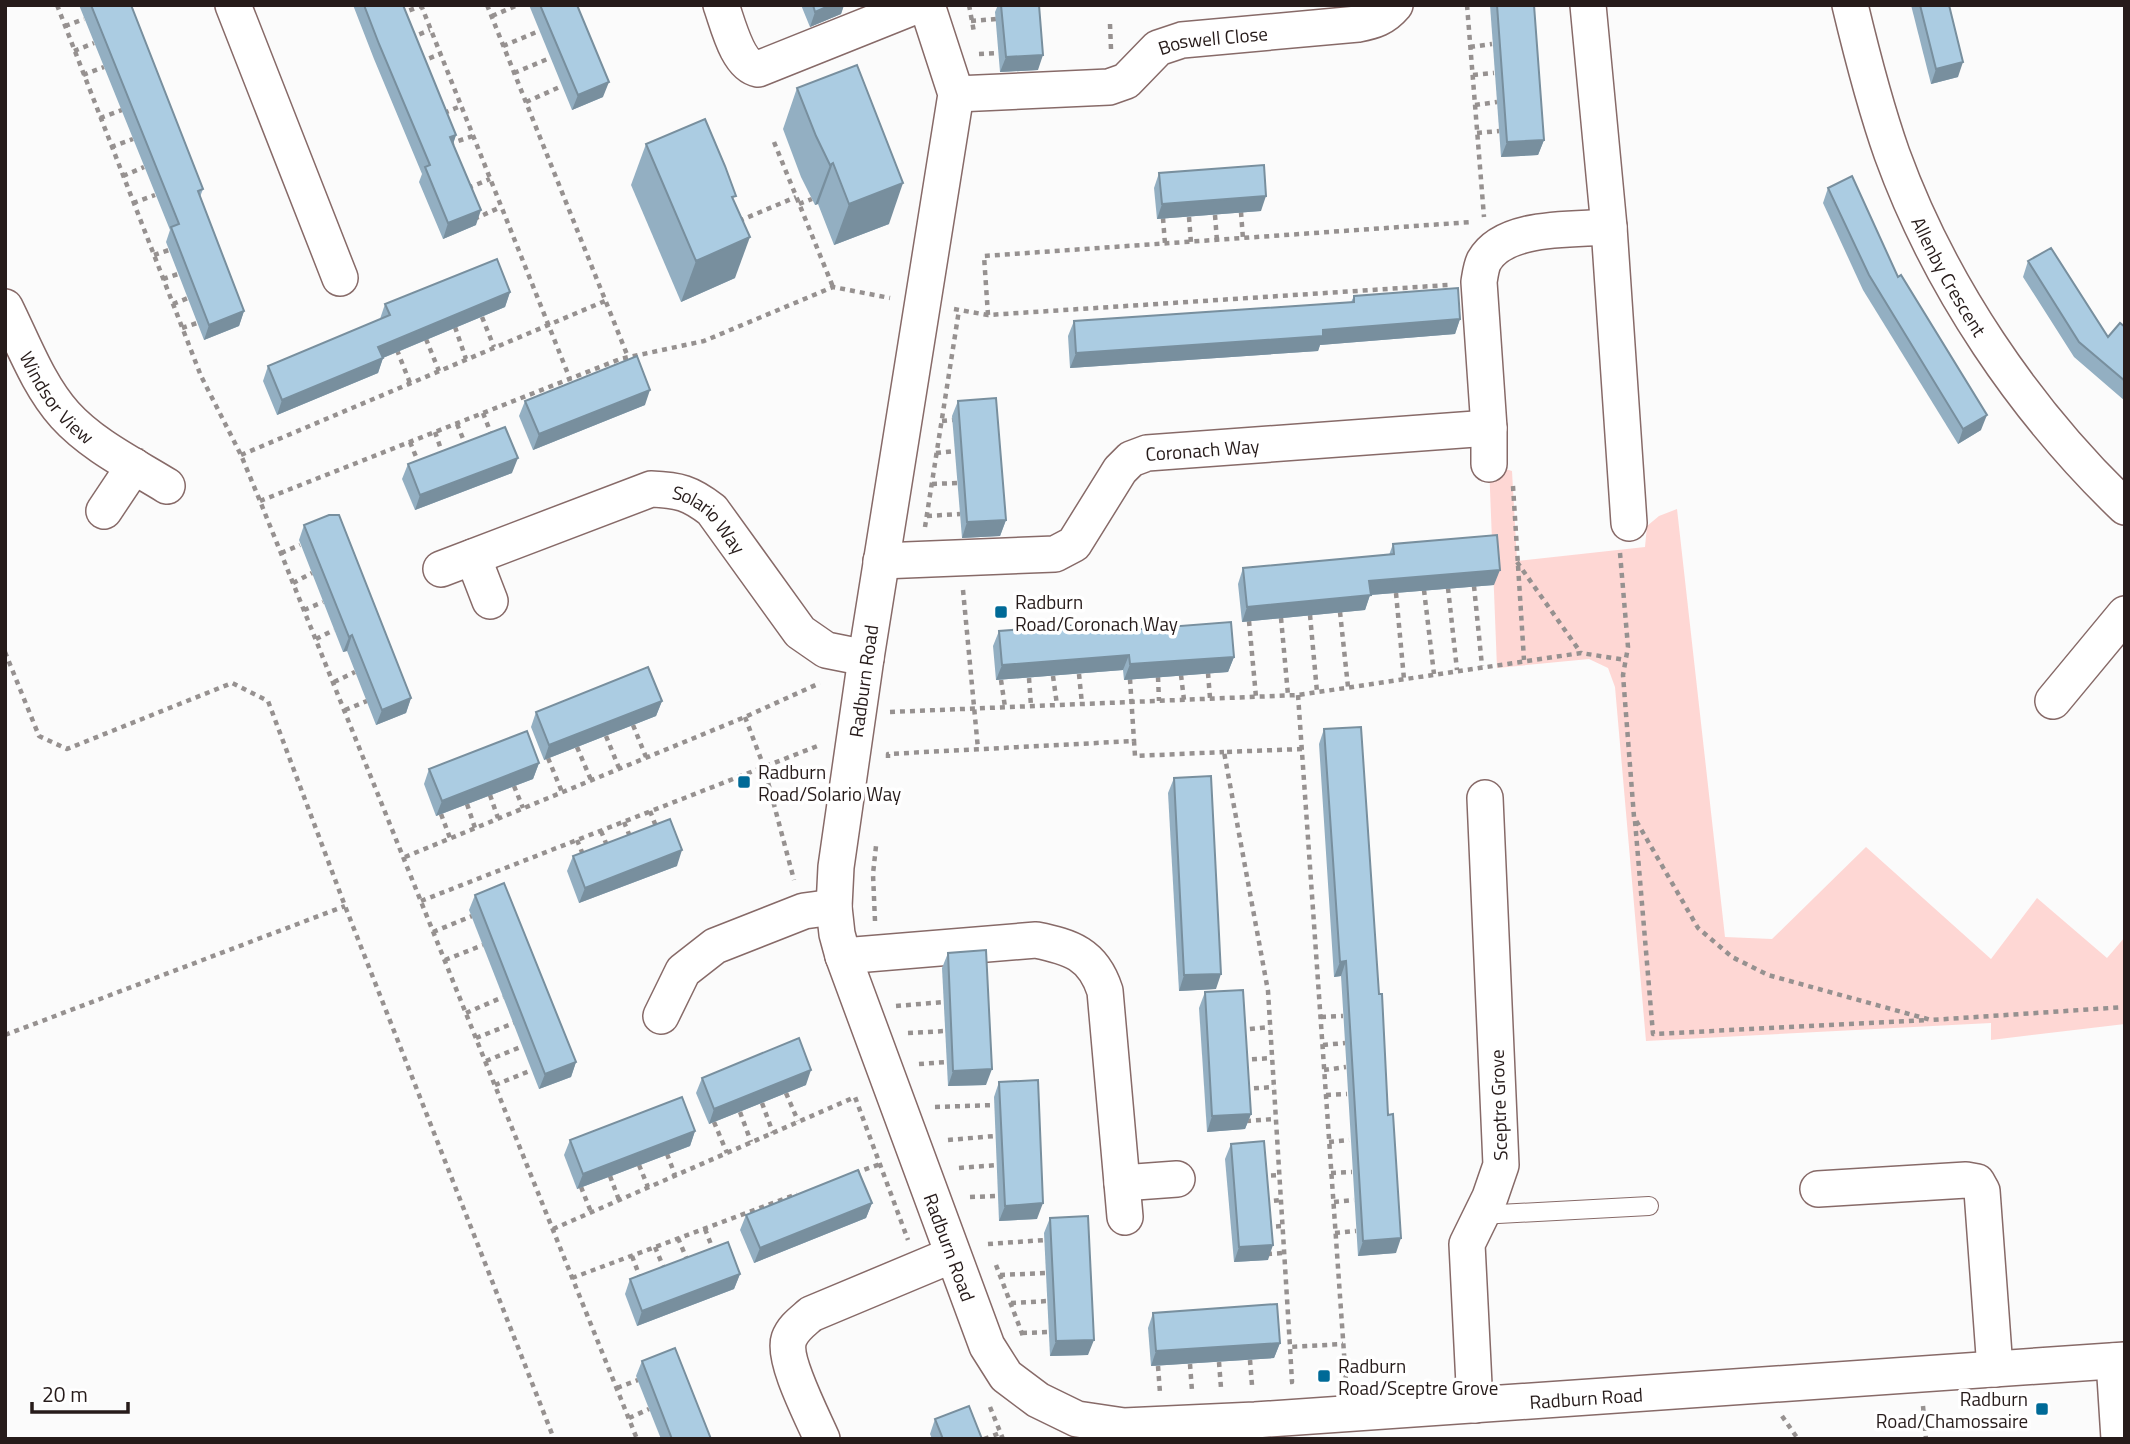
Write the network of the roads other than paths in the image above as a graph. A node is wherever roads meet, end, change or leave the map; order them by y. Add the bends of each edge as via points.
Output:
1 (233, 5) edge
2 (721, 5) edge
3 (918, 5) edge
4 (927, 5) edge
5 (1395, 5) edge
6 (1588, 5) edge
7 (1850, 5) edge
8 (956, 94) junction
9 (1609, 227) junction
10 (340, 278) dead end
11 (5, 307) edge
12 (1489, 428) junction
13 (1489, 464) road end
14 (134, 466) junction
15 (167, 486) dead end
16 (2125, 507) edge
17 (104, 511) dead end
18 (1629, 523) road end
19 (473, 557) junction
20 (881, 561) junction
21 (441, 569) dead end
22 (490, 601) dead end
23 (2125, 614) edge
24 (866, 658) junction
25 (2053, 701) dead end
26 (1485, 798) dead end
27 (819, 909) junction
28 (843, 956) junction
29 (660, 1016) dead end
30 (1177, 1178) dead end
31 (1122, 1183) junction
32 (1818, 1189) dead end
33 (1649, 1206) dead end
34 (1480, 1215) junction
35 (1125, 1217) dead end
36 (952, 1255) junction
37 (2119, 1360) edge
38 (1995, 1369) junction
39 (1475, 1405) junction
40 (1255, 1430) edge
41 (822, 1439) edge
42 (2119, 1439) edge

1 - 10 street
2 - 3 street via 742,60 749,68 758,69
4 - 8 street, Radburn Road
5 - 8 street, Boswell Close via 1386,15 1358,24 1182,40 1158,48 1126,81 1109,87
6 - 9 street
7 - 16 street, Allenby Crescent via 1892,154 1957,294 2055,433
8 - 20 street, Radburn Road
9 - 12 street via 1526,233 1496,246 1483,262 1479,282
9 - 18 street
11 - 14 street, Windsor View via 40,380 66,416
12 - 13 street
12 - 20 street, Coronach Way via 1147,453 1120,470 1074,544 1055,554
14 - 15 street, Windsor View
14 - 17 street
19 - 21 street, Solario Way
19 - 22 street
19 - 24 street, Solario Way via 651,489 676,490 695,496 712,510 800,632 826,650
20 - 24 street, Radburn Road
23 - 25 street
24 - 27 street, Radburn Road via 836,867
26 - 34 street, Sceptre Grove via 1501,1165
27 - 28 street, Radburn Road via 837,934
27 - 29 street via 715,946 698,957 683,971
28 - 31 street via 1036,940 1066,946 1085,957 1099,972 1105,990
28 - 36 street, Radburn Road
30 - 31 street
31 - 35 street
32 - 38 street via 1978,1182
33 - 34 lane
34 - 39 street, Sceptre Grove via 1467,1244
36 - 40 street, Radburn Road via 987,1346 1006,1376 1038,1400 1077,1419 1124,1426
36 - 41 street via 811,1314 795,1328 788,1341 789,1360
37 - 38 street, Radburn Road
37 - 42 street
38 - 39 street, Radburn Road
39 - 40 street, Radburn Road via 1348,1414

